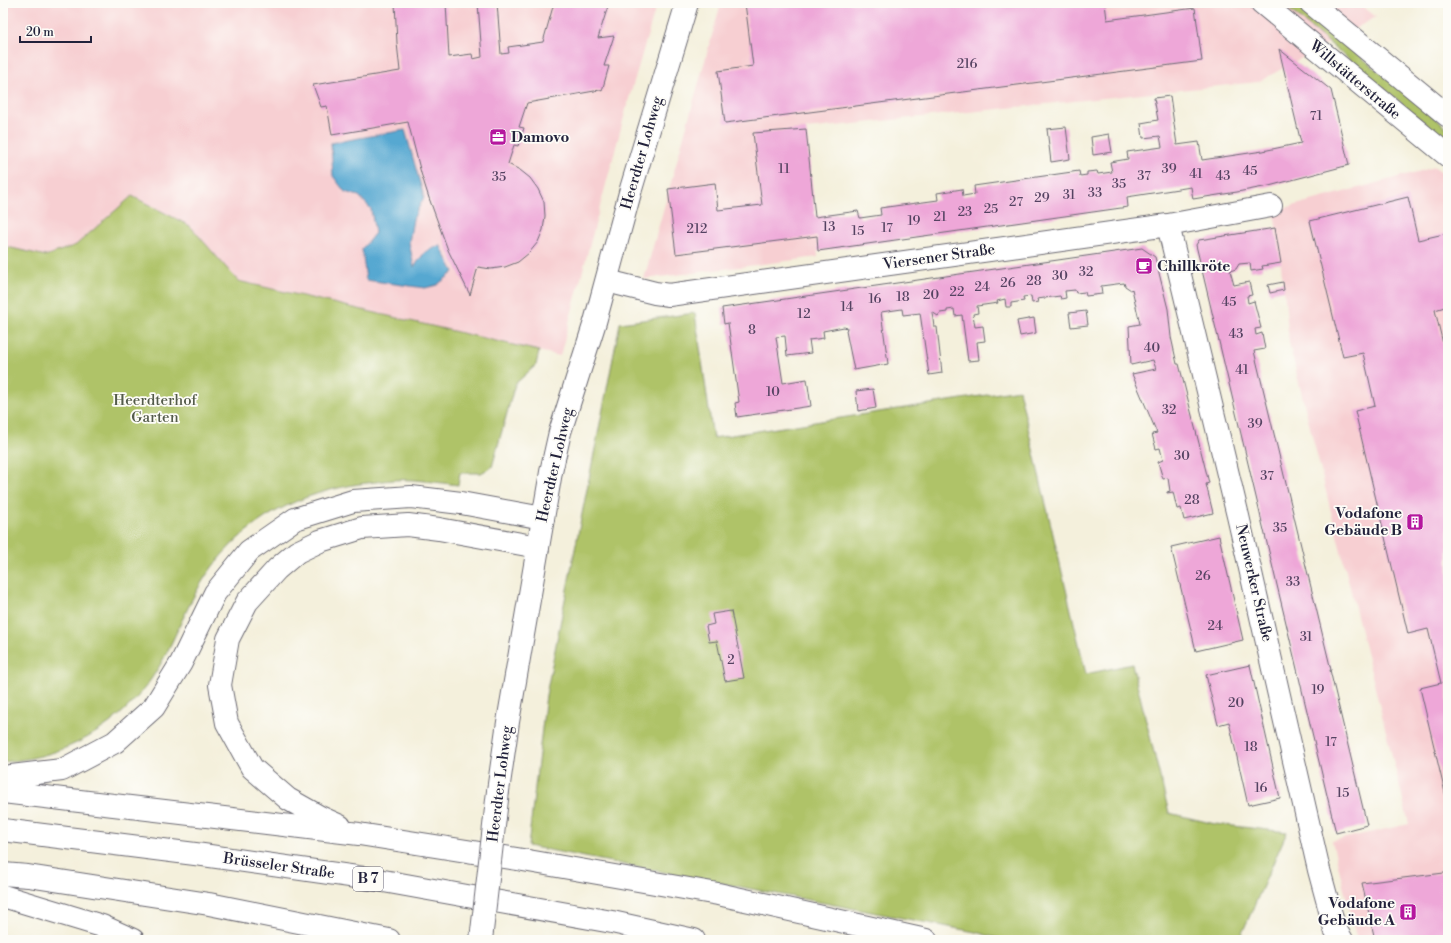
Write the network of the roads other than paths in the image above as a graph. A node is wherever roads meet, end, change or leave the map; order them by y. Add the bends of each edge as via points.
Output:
1 (687, 3) edge
2 (1262, 3) edge
3 (1311, 3) edge
4 (1448, 116) edge
5 (1448, 156) edge
6 (1271, 206) dead end
7 (1168, 225) junction
8 (607, 281) junction
9 (543, 518) junction
10 (538, 548) junction
11 (3, 777) edge
12 (3, 792) edge
13 (3, 830) edge
14 (359, 834) junction
15 (3, 874) edge
16 (3, 896) edge
17 (134, 940) edge
18 (389, 940) edge
19 (481, 940) edge
20 (694, 940) edge
21 (926, 940) edge
22 (1342, 940) edge

1 - 8 main road, Heerdter Lohweg via 631,189
2 - 5 main road, Willstätterstraße
3 - 4 main road, Willstätterstraße
6 - 7 main road, Viersener Straße
7 - 8 main road, Viersener Straße via 669,295
7 - 22 main road, Neuwerker Straße via 1319,870 1335,929
8 - 9 main road, Heerdter Lohweg via 560,432
9 - 10 main road, Heerdter Lohweg
9 - 11 main road via 411,497 353,501 295,519 249,551 215,593 182,663 154,707 115,742 62,770
10 - 14 main road via 408,525 362,528 320,541 297,552 246,602 228,639 221,677 220,685 227,723 252,768 288,799
10 - 19 main road, Heerdter Lohweg, bridge via 509,715
12 - 14 main road
13 - 20 main road, Brüsseler Straße / B 7 via 378,880 612,922
14 - 21 main road via 718,894
15 - 18 main road via 209,904
16 - 17 main road via 102,926

